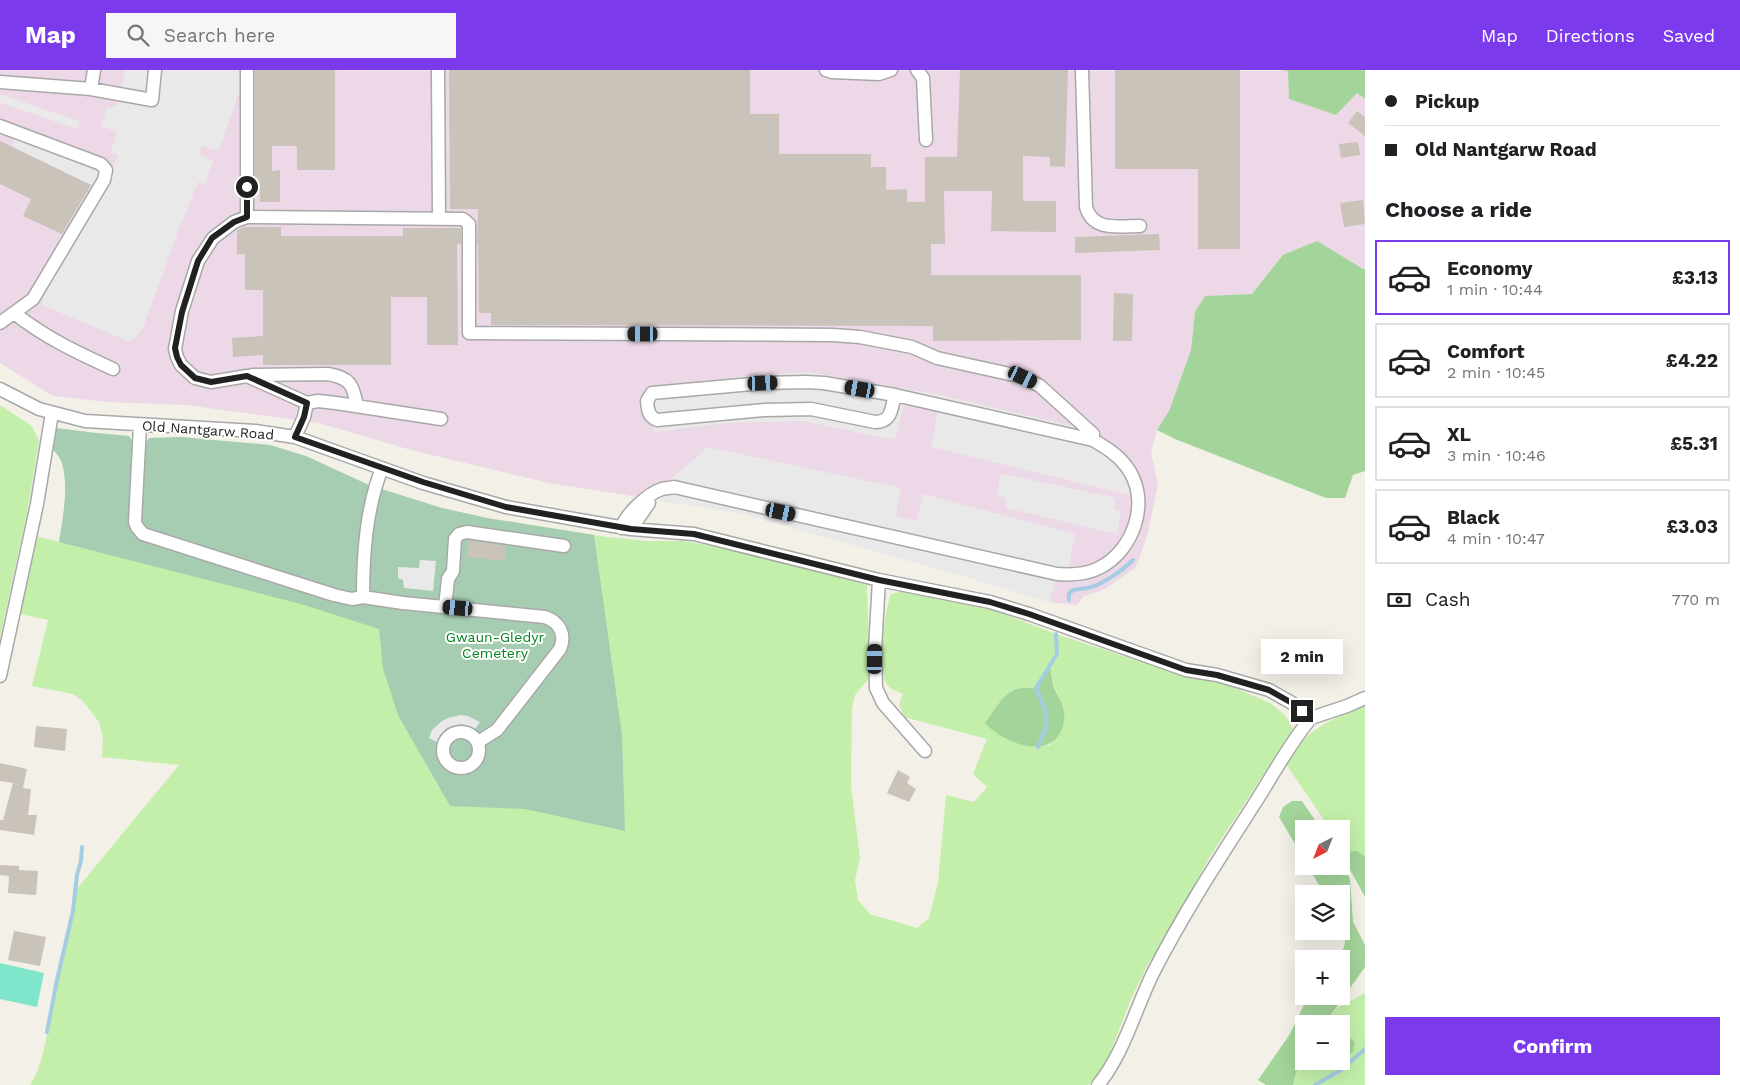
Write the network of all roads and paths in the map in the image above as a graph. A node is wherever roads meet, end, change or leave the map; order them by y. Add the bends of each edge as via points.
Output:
1 (94, 70) edge
2 (155, 70) edge
3 (247, 70) edge
4 (438, 70) edge
5 (826, 70) edge
6 (891, 70) edge
7 (917, 70) edge
8 (1082, 70) edge
9 (850, 72) edge
10 (0, 82) edge
11 (91, 89) junction
12 (0, 126) edge
13 (926, 140) dead end
14 (247, 217) junction
15 (439, 218) junction
16 (1140, 226) dead end
17 (14, 313) junction
18 (0, 323) edge
19 (113, 369) dead end
20 (247, 376) junction
21 (0, 390) edge
22 (895, 395) junction
23 (307, 403) junction
24 (357, 406) junction
25 (52, 412) junction
26 (441, 419) dead end
27 (140, 425) junction
28 (295, 437) junction
29 (1093, 440) junction
30 (382, 468) junction
31 (626, 529) junction
32 (564, 546) dead end
33 (879, 580) junction
34 (362, 597) junction
35 (445, 607) junction
36 (0, 676) edge
37 (1365, 698) edge
38 (1312, 718) junction
39 (478, 742) dead end
40 (925, 751) dead end
41 (1098, 1085) edge

1 - 11 street
2 - 11 street via 152,100
3 - 14 street
4 - 15 street
5 - 9 street
6 - 9 street via 879,74
7 - 13 street via 923,78
8 - 16 street via 1088,215 1103,226
10 - 11 street
12 - 17 street via 101,164 106,170 104,180 33,299
14 - 15 street
14 - 20 street via 212,238 198,261 175,348 181,365 195,378 211,382
15 - 29 street via 463,219 469,224 469,333 860,337 912,346 937,358 1023,377 1040,386 1077,418 1093,434
17 - 18 street
17 - 19 street via 56,342
20 - 23 street
20 - 24 street via 337,375 353,387
21 - 25 street, Old Nantgarw Road
22 - 22 street via 824,383 763,383 652,393 647,401 648,412 657,420 811,409 882,422 890,413
22 - 29 street
23 - 24 street via 318,401
23 - 28 street
24 - 26 street
25 - 27 street, Old Nantgarw Road via 85,421
25 - 36 street
27 - 28 street, Old Nantgarw Road via 255,431
27 - 34 street via 135,522 143,534 317,591 352,599
28 - 30 street, Old Nantgarw Road
29 - 31 street via 1108,448 1128,467 1137,490 1139,507 1135,527 1119,553 1098,569 1076,574 1057,574 674,488 654,494
30 - 31 street, Old Nantgarw Road via 506,507
30 - 34 street via 372,497
31 - 33 street, Old Nantgarw Road via 694,534
32 - 35 street via 467,532 459,534 455,539 453,571 448,579
33 - 38 street, Old Nantgarw Road via 990,602 1186,670 1269,690
33 - 40 street via 876,688 883,703
34 - 35 street
35 - 39 street via 545,617 555,622 562,632 558,652 498,730
37 - 38 street
38 - 41 street via 1209,872 1154,972 1120,1049

